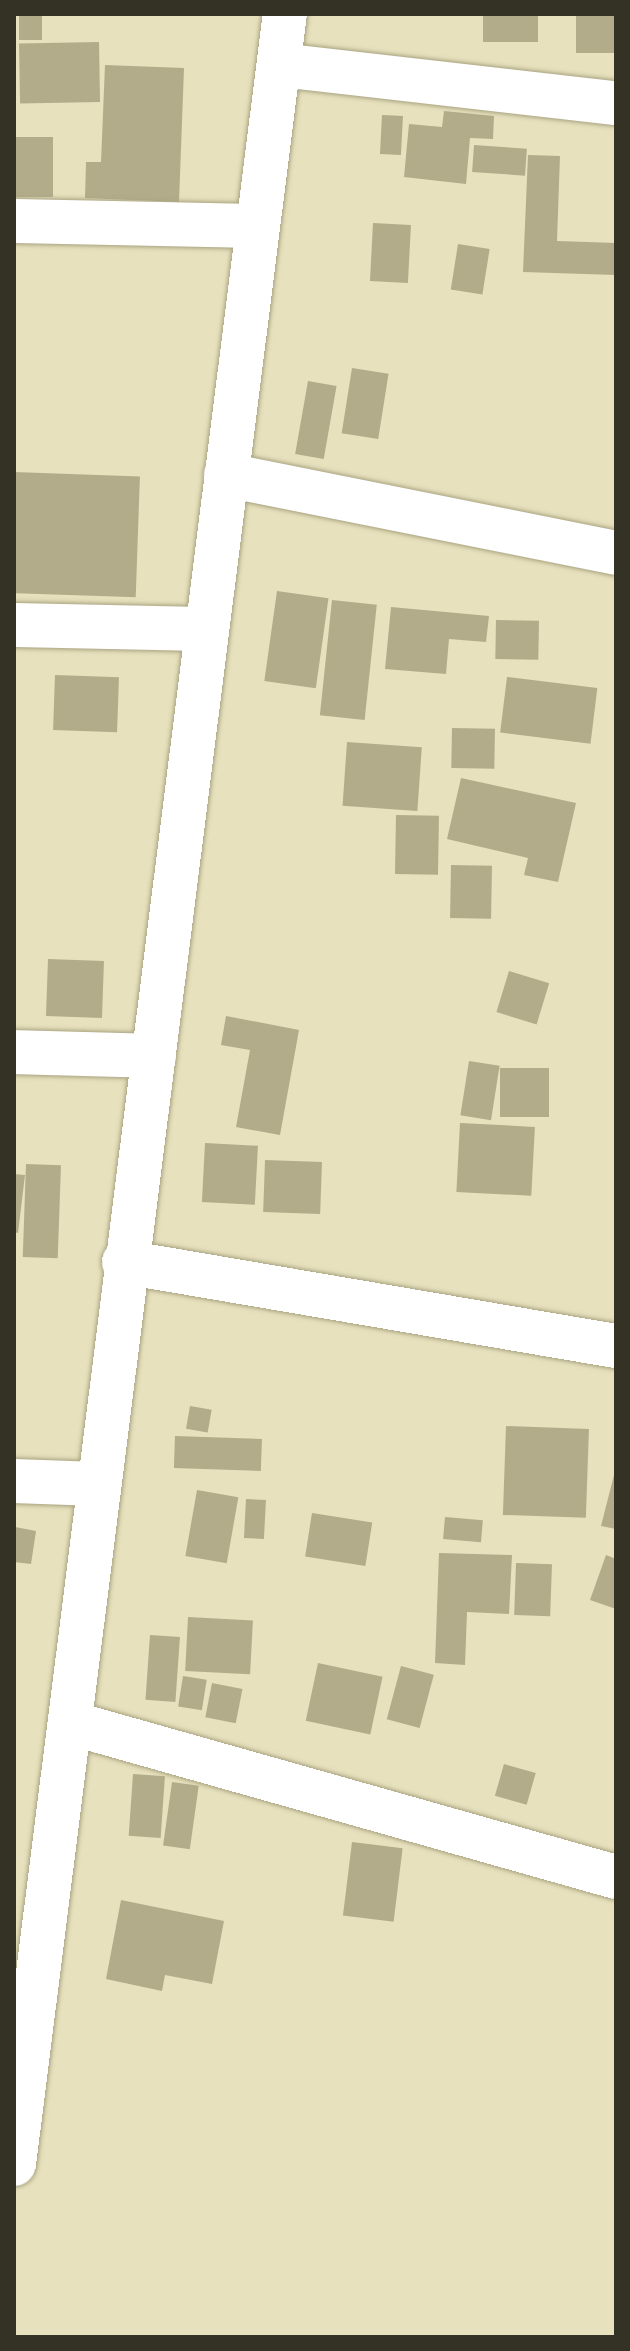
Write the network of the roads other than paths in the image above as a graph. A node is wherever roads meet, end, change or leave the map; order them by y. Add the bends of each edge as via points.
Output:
1 (285, 14) edge
2 (280, 65) junction
3 (616, 103) edge
4 (14, 221) edge
5 (258, 226) junction
6 (226, 475) junction
7 (616, 553) edge
8 (14, 625) edge
9 (204, 629) junction
10 (14, 1052) edge
11 (154, 1056) junction
12 (124, 1262) junction
13 (616, 1346) edge
14 (14, 1481) edge
15 (98, 1484) junction
16 (71, 1723) junction
17 (616, 1877) edge
18 (28, 1939) edge
19 (14, 2164) edge

1 - 2 street
2 - 3 street
2 - 5 street
4 - 5 street
5 - 6 street
6 - 7 street
6 - 9 street
8 - 9 street
9 - 11 street
10 - 11 street
11 - 12 street
12 - 13 street
12 - 15 street
14 - 15 street
15 - 16 street
16 - 17 street
16 - 18 street
18 - 19 street

